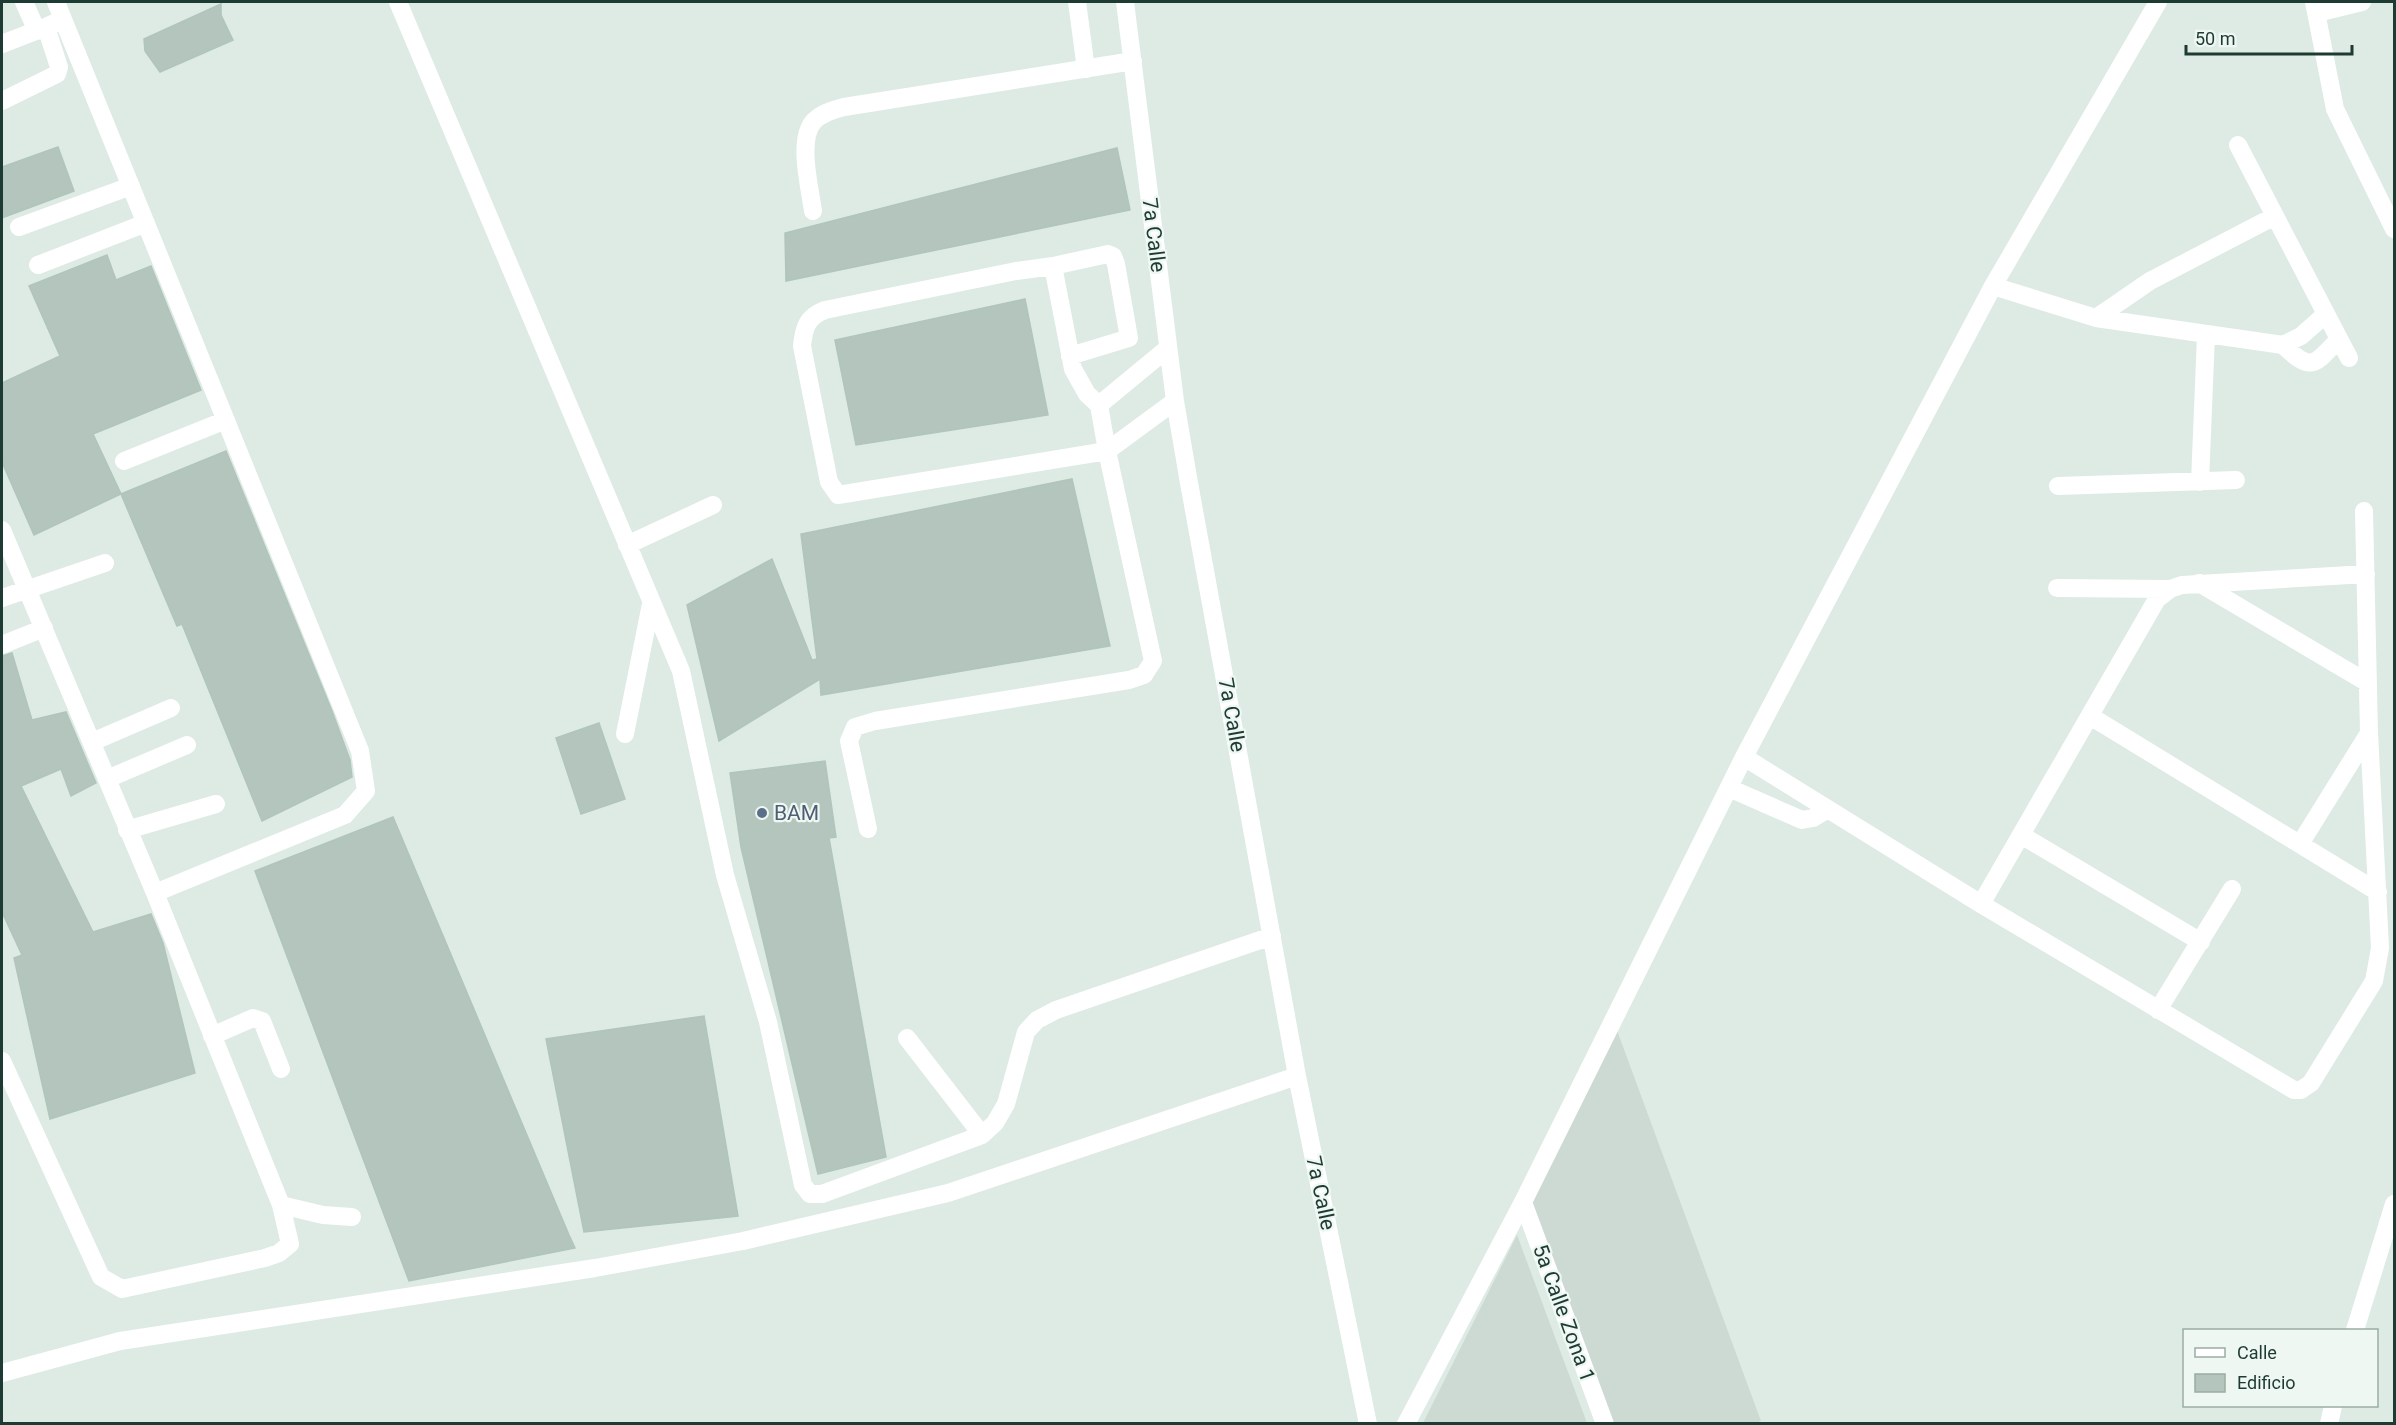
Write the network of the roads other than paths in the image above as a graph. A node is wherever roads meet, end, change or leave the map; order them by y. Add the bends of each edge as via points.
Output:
1 (24, 2) edge
2 (398, 2) edge
3 (1077, 2) edge
4 (1125, 2) edge
5 (2158, 2) edge
6 (2362, 2) edge
7 (2316, 7) edge
8 (60, 10) edge
9 (42, 29) junction
10 (2, 44) edge
11 (1133, 62) junction
12 (1086, 69) junction
13 (2, 101) edge
14 (2238, 145) dead end
15 (131, 186) junction
16 (813, 211) dead end
17 (2275, 216) junction
18 (146, 223) junction
19 (20, 227) dead end
20 (2394, 229) edge
21 (38, 265) dead end
22 (1053, 266) junction
23 (1993, 286) junction
24 (2326, 314) junction
25 (2096, 318) junction
26 (2206, 335) junction
27 (2339, 339) junction
28 (2283, 345) junction
29 (1168, 348) junction
30 (1071, 356) junction
31 (2349, 358) dead end
32 (1175, 401) junction
33 (1099, 405) junction
34 (226, 420) junction
35 (1107, 451) junction
36 (124, 461) dead end
37 (2236, 480) dead end
38 (2200, 482) junction
39 (2058, 486) dead end
40 (713, 505) dead end
41 (2364, 511) dead end
42 (2, 530) edge
43 (627, 545) junction
44 (105, 563) dead end
45 (2366, 574) junction
46 (2198, 583) junction
47 (27, 588) junction
48 (2057, 588) dead end
49 (2170, 589) junction
50 (2, 598) edge
51 (651, 604) junction
52 (44, 627) junction
53 (2, 645) edge
54 (2368, 683) junction
55 (171, 708) dead end
56 (2090, 716) junction
57 (2369, 733) junction
58 (625, 734) dead end
59 (92, 742) junction
60 (187, 745) dead end
61 (1744, 757) junction
62 (107, 779) junction
63 (1728, 788) junction
64 (216, 804) dead end
65 (1828, 810) junction
66 (868, 829) dead end
67 (127, 830) junction
68 (2021, 835) junction
69 (2300, 844) junction
70 (2232, 889) dead end
71 (2378, 892) junction
72 (155, 893) junction
73 (1981, 904) junction
74 (1272, 936) junction
75 (2200, 942) junction
76 (2158, 1010) junction
77 (212, 1036) junction
78 (907, 1038) dead end
79 (2, 1061) edge
80 (281, 1069) dead end
81 (1298, 1076) junction
82 (982, 1135) junction
83 (1523, 1202) junction
84 (2394, 1204) edge
85 (280, 1205) junction
86 (352, 1217) dead end
87 (2355, 1329) edge
88 (2, 1373) edge
89 (2333, 1407) edge
90 (1368, 1424) edge
91 (1406, 1424) edge
92 (1605, 1424) edge
93 (2329, 1424) edge

1 - 9 street
2 - 43 street
3 - 12 street
4 - 11 street, 7a Calle
5 - 23 street
6 - 7 street
7 - 20 street via 2335,109
8 - 9 street
8 - 15 street
9 - 10 street
9 - 13 street via 59,67 57,74
11 - 12 street
11 - 29 street, 7a Calle
12 - 16 street via 825,113 806,134
14 - 17 street
15 - 18 street
15 - 19 street
17 - 24 street
17 - 25 street via 2150,280
18 - 21 street
18 - 34 street
22 - 30 street
22 - 30 street via 1108,254 1116,264 1129,338
22 - 35 street via 812,315 804,328 802,346 829,482 838,495 851,494
23 - 25 street
23 - 61 street
24 - 27 street
24 - 28 street via 2301,336
25 - 26 street
26 - 28 street
26 - 38 street
27 - 28 street via 2311,365 2304,364
27 - 31 street
29 - 32 street, 7a Calle
29 - 33 street
30 - 33 street via 1073,369 1087,394
32 - 35 street
32 - 74 street, 7a Calle
33 - 35 street
34 - 36 street
34 - 72 street via 360,751 366,791 345,816
35 - 66 street via 1153,661 1149,668 1144,675 1129,680 855,727 849,741
37 - 38 street
38 - 39 street
40 - 43 street
41 - 45 street
42 - 47 street
43 - 51 street
44 - 47 street
45 - 46 street
45 - 54 street
46 - 49 street
46 - 54 street
47 - 50 street
47 - 52 street
48 - 49 street
49 - 56 street via 2157,599
51 - 58 street
51 - 82 street via 681,671 725,875 768,1022 803,1185 810,1194 822,1194
52 - 53 street
52 - 59 street
54 - 57 street
55 - 59 street
56 - 68 street
56 - 69 street
57 - 69 street
57 - 71 street
59 - 62 street
60 - 62 street
61 - 63 street
61 - 65 street
62 - 67 street
63 - 65 street via 1802,819
63 - 83 street
64 - 67 street
65 - 73 street
67 - 72 street
68 - 73 street
68 - 75 street
69 - 71 street
70 - 75 street
71 - 76 street via 2380,948 2374,981 2311,1083 2301,1090
72 - 77 street
73 - 76 street
74 - 81 street, 7a Calle
74 - 82 street via 1056,1010 1037,1020 1026,1032 1006,1104 996,1123
75 - 76 street
77 - 80 street via 253,1018 262,1021
77 - 85 street
78 - 82 street
79 - 85 street via 101,1277 122,1289 279,1253 290,1244
81 - 88 street via 948,1193 754,1238 595,1268 120,1341
81 - 90 street, 7a Calle
83 - 91 street
83 - 92 street, 5a Calle Zona 1
84 - 87 street
85 - 86 street
89 - 93 street

